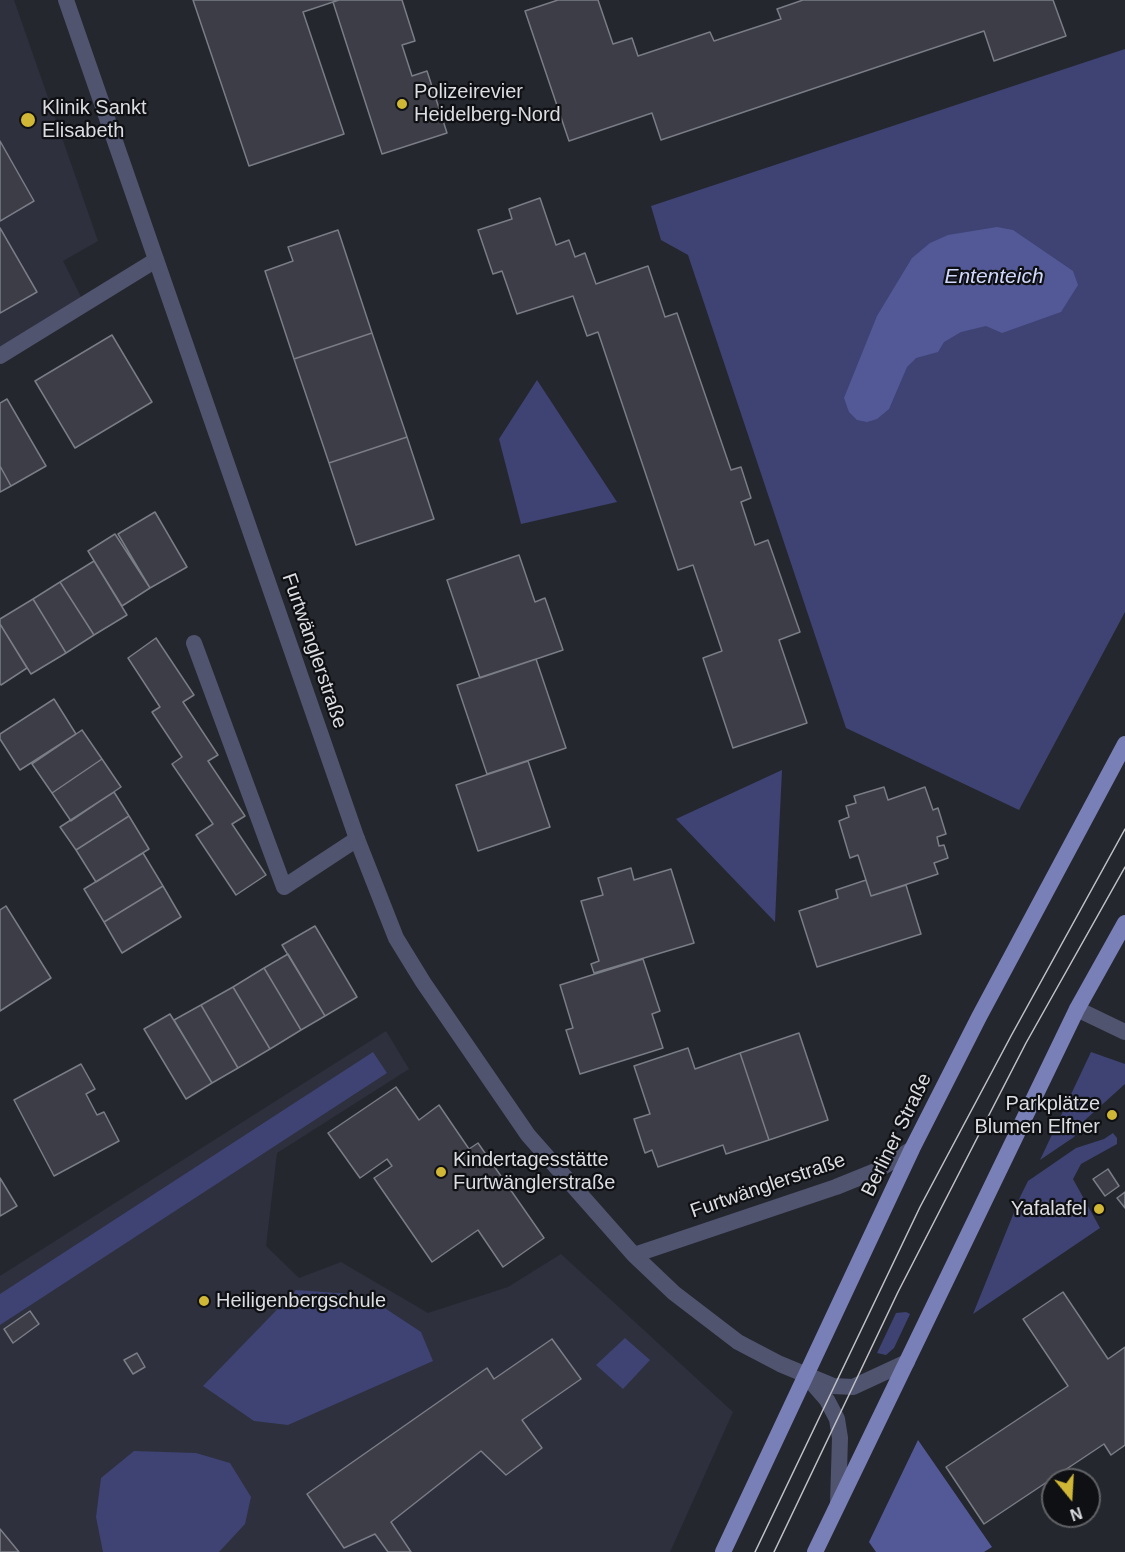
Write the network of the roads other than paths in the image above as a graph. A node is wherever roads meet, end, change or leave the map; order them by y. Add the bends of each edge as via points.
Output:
1 (66, 0) edge
2 (156, 260) junction
3 (0, 356) edge
4 (194, 643) dead end
5 (1125, 744) edge
6 (357, 839) junction
7 (1125, 923) edge
8 (1077, 1009) junction
9 (1125, 1032) edge
10 (912, 1149) junction
11 (634, 1255) junction
12 (907, 1362) junction
13 (805, 1375) junction
14 (838, 1504) junction
15 (723, 1552) edge
16 (815, 1552) edge

1 - 2 street, Furtwänglerstraße
2 - 3 street
2 - 6 street, Furtwänglerstraße
4 - 6 street via 284,887
5 - 10 main road, Berliner Straße
6 - 11 street, Furtwänglerstraße via 396,938 423,982 528,1135
7 - 8 main road
8 - 9 street
8 - 12 main road
10 - 11 street, Furtwänglerstraße via 878,1170 836,1187
10 - 13 main road, Berliner Straße
11 - 13 street, Furtwänglerstraße via 674,1293 738,1342
12 - 13 street, Furtwänglerstraße via 853,1387 833,1386
12 - 14 main road
13 - 14 street, Furtwänglerstraße via 827,1400 837,1419
13 - 15 main road, Berliner Straße
14 - 16 main road

